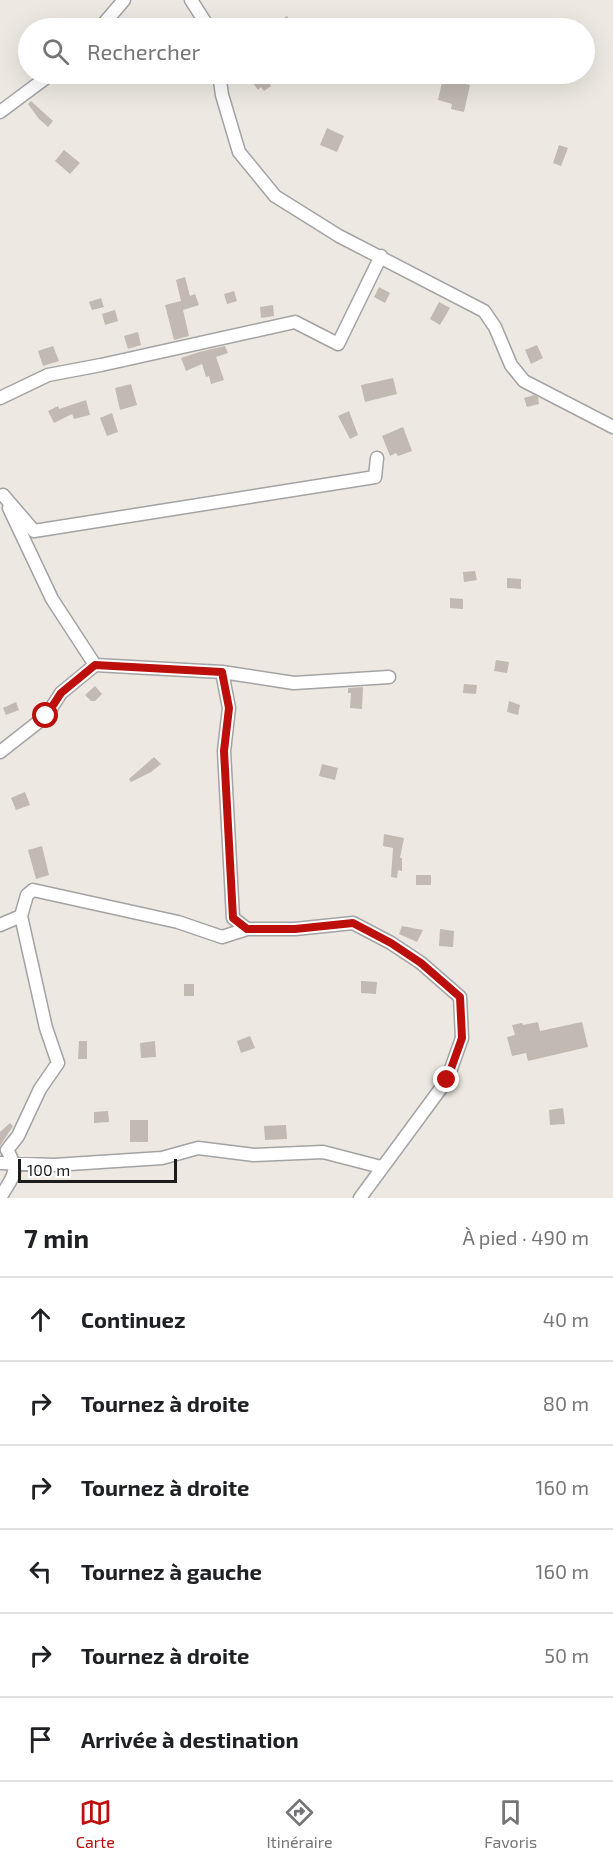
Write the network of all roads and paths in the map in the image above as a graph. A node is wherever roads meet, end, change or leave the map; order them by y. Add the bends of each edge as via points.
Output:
1 (124, 0) edge
2 (191, 0) edge
3 (109, 18) edge
4 (203, 18) edge
5 (38, 84) edge
6 (220, 84) edge
7 (0, 112) edge
8 (381, 256) junction
9 (0, 398) edge
10 (613, 427) edge
11 (377, 458) dead end
12 (1, 493) edge
13 (95, 665) junction
14 (222, 672) junction
15 (389, 677) dead end
16 (0, 752) edge
17 (21, 916) junction
18 (0, 924) edge
19 (247, 929) junction
20 (15, 1162) junction
21 (0, 1163) edge
22 (381, 1167) junction
23 (0, 1198) edge
24 (360, 1198) edge

1 - 3 street
2 - 4 street
5 - 7 street
6 - 8 street via 239,152 275,196 339,236
8 - 9 street via 338,344 294,322 48,375
8 - 10 street via 484,311 511,365 524,381
11 - 12 street via 375,477 34,531
12 - 13 street via 52,599
13 - 14 street
13 - 16 street via 61,693 46,716
14 - 15 street via 294,683
14 - 19 street via 229,708 224,751 233,918
17 - 18 street
17 - 19 street via 27,895 33,890 178,922 222,937
17 - 20 street via 46,1028 58,1063 8,1150
19 - 22 street via 353,923 421,963 460,997 462,1038 447,1080
20 - 21 street
20 - 22 street via 54,1165 162,1158 198,1148 254,1155 323,1152
20 - 23 street via 14,1175
22 - 24 street

